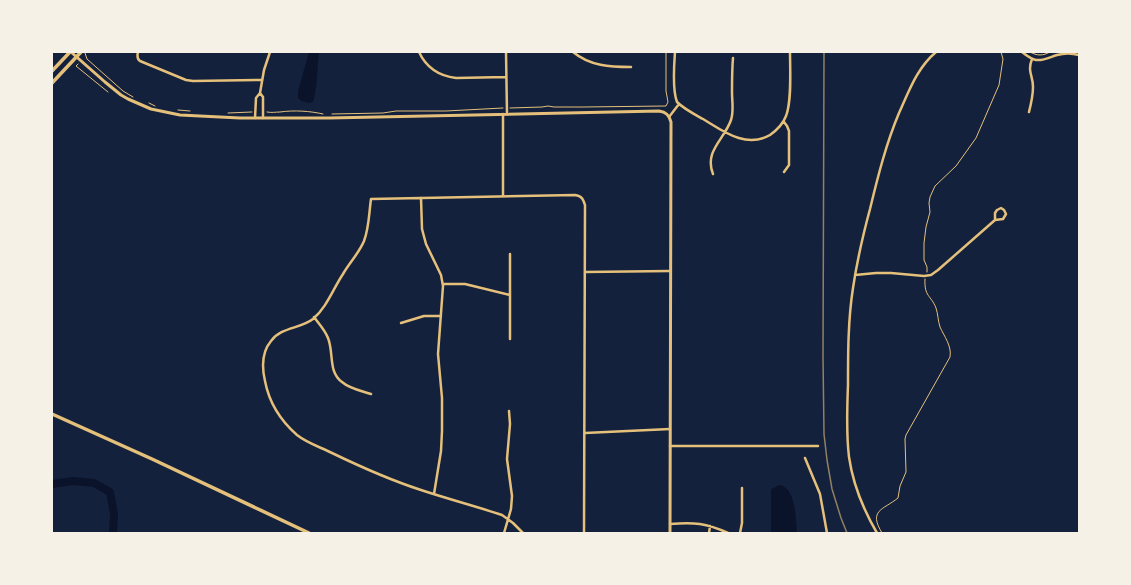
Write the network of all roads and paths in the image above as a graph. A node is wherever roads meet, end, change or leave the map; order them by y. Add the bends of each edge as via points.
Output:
1 (70, 52) edge
2 (81, 52) edge
3 (138, 52) edge
4 (270, 52) edge
5 (419, 52) edge
6 (506, 52) edge
7 (573, 52) edge
8 (666, 52) edge
9 (675, 52) edge
10 (790, 52) edge
11 (936, 52) edge
12 (1001, 52) edge
13 (1022, 52) edge
14 (1030, 52) edge
15 (1050, 52) edge
16 (85, 53) dead end
17 (1079, 55) edge
18 (76, 57) junction
19 (733, 58) dead end
20 (1032, 59) junction
21 (631, 68) dead end
22 (52, 71) edge
23 (506, 77) junction
24 (261, 80) junction
25 (52, 83) edge
26 (260, 93) junction
27 (134, 98) dead end
28 (148, 103) dead end
29 (679, 104) junction
30 (160, 108) dead end
31 (506, 108) junction
32 (178, 110) dead end
33 (263, 111) junction
34 (192, 112) dead end
35 (255, 112) junction
36 (1029, 112) dead end
37 (225, 113) dead end
38 (329, 114) dead end
39 (505, 114) junction
40 (326, 115) dead end
41 (669, 117) junction
42 (255, 118) junction
43 (263, 118) junction
44 (784, 122) junction
45 (724, 132) junction
46 (784, 172) dead end
47 (713, 174) dead end
48 (503, 196) junction
49 (421, 198) junction
50 (995, 220) junction
51 (510, 254) dead end
52 (670, 271) junction
53 (585, 272) junction
54 (855, 275) junction
55 (926, 276) junction
56 (443, 284) junction
57 (510, 294) junction
58 (441, 316) junction
59 (314, 317) junction
60 (401, 323) dead end
61 (510, 339) dead end
62 (371, 394) dead end
63 (509, 411) dead end
64 (52, 414) edge
65 (670, 429) junction
66 (585, 433) junction
67 (670, 446) junction
68 (818, 446) dead end
69 (805, 458) dead end
70 (742, 488) dead end
71 (434, 494) junction
72 (508, 519) junction
73 (670, 524) junction
74 (710, 526) junction
75 (309, 533) edge
76 (504, 533) edge
77 (523, 533) edge
78 (584, 533) edge
79 (670, 533) edge
80 (709, 533) edge
81 (728, 533) edge
82 (740, 533) edge
83 (827, 533) edge
84 (877, 533) edge
85 (882, 533) edge

1 - 18 street
1 - 22 main road
2 - 18 main road
3 - 24 street via 140,61 186,80
4 - 24 street
5 - 23 street via 424,62 432,69 449,77
6 - 23 street
7 - 21 street via 597,64
8 - 31 path via 666,106
9 - 29 street via 676,98
10 - 44 street via 789,106
11 - 54 street via 915,77 889,138 875,186
12 - 55 path via 1003,59 999,85 976,138 956,166 935,186 930,197 924,243
13 - 20 street
14 - 15 path via 1042,56
16 - 27 path via 87,59
17 - 20 street via 1063,54 1042,60
18 - 25 main road
18 - 42 street via 121,96 151,109 194,116
19 - 45 street via 731,120
20 - 36 street via 1030,69 1033,88
23 - 31 street
24 - 26 street
26 - 33 street
26 - 35 street via 256,98
28 - 30 path
29 - 41 street
29 - 45 street
31 - 38 path
31 - 39 street
32 - 34 path
33 - 40 path via 313,111
33 - 43 street
35 - 37 path
35 - 42 street
39 - 41 street via 659,111
39 - 43 street
39 - 48 street
41 - 52 street
42 - 43 street
44 - 45 street via 772,134 761,139 741,139
44 - 46 street via 789,130 789,165
45 - 47 street via 710,159
48 - 49 street
48 - 53 street via 581,197 585,205
49 - 56 street via 422,229
49 - 59 street via 371,199 361,247 342,274 326,304
50 - 50 street via 1005,217 1006,212 998,209
50 - 55 street via 935,273
51 - 57 street
52 - 53 street
52 - 65 street
53 - 66 street
54 - 55 street via 891,273
54 - 84 street via 849,346 848,442 851,468 859,496
55 - 85 path via 926,293 936,309 951,353 906,435 906,472 898,498 878,512 877,526
56 - 57 street via 465,284
56 - 58 street
57 - 61 street
58 - 60 street via 424,316
58 - 71 street via 438,354 442,431
59 - 62 street via 328,338 333,369 338,379
59 - 71 street via 304,324 278,334 267,347 263,357 264,380 276,411 296,435 308,442 380,475
63 - 72 street via 507,459 512,496
64 - 75 main road
65 - 66 street
65 - 67 street
66 - 78 street
67 - 68 street
67 - 73 street
69 - 83 street via 820,494
70 - 82 street
71 - 72 street
72 - 76 street
72 - 77 street
73 - 74 street
73 - 79 street
74 - 80 street
74 - 81 street

